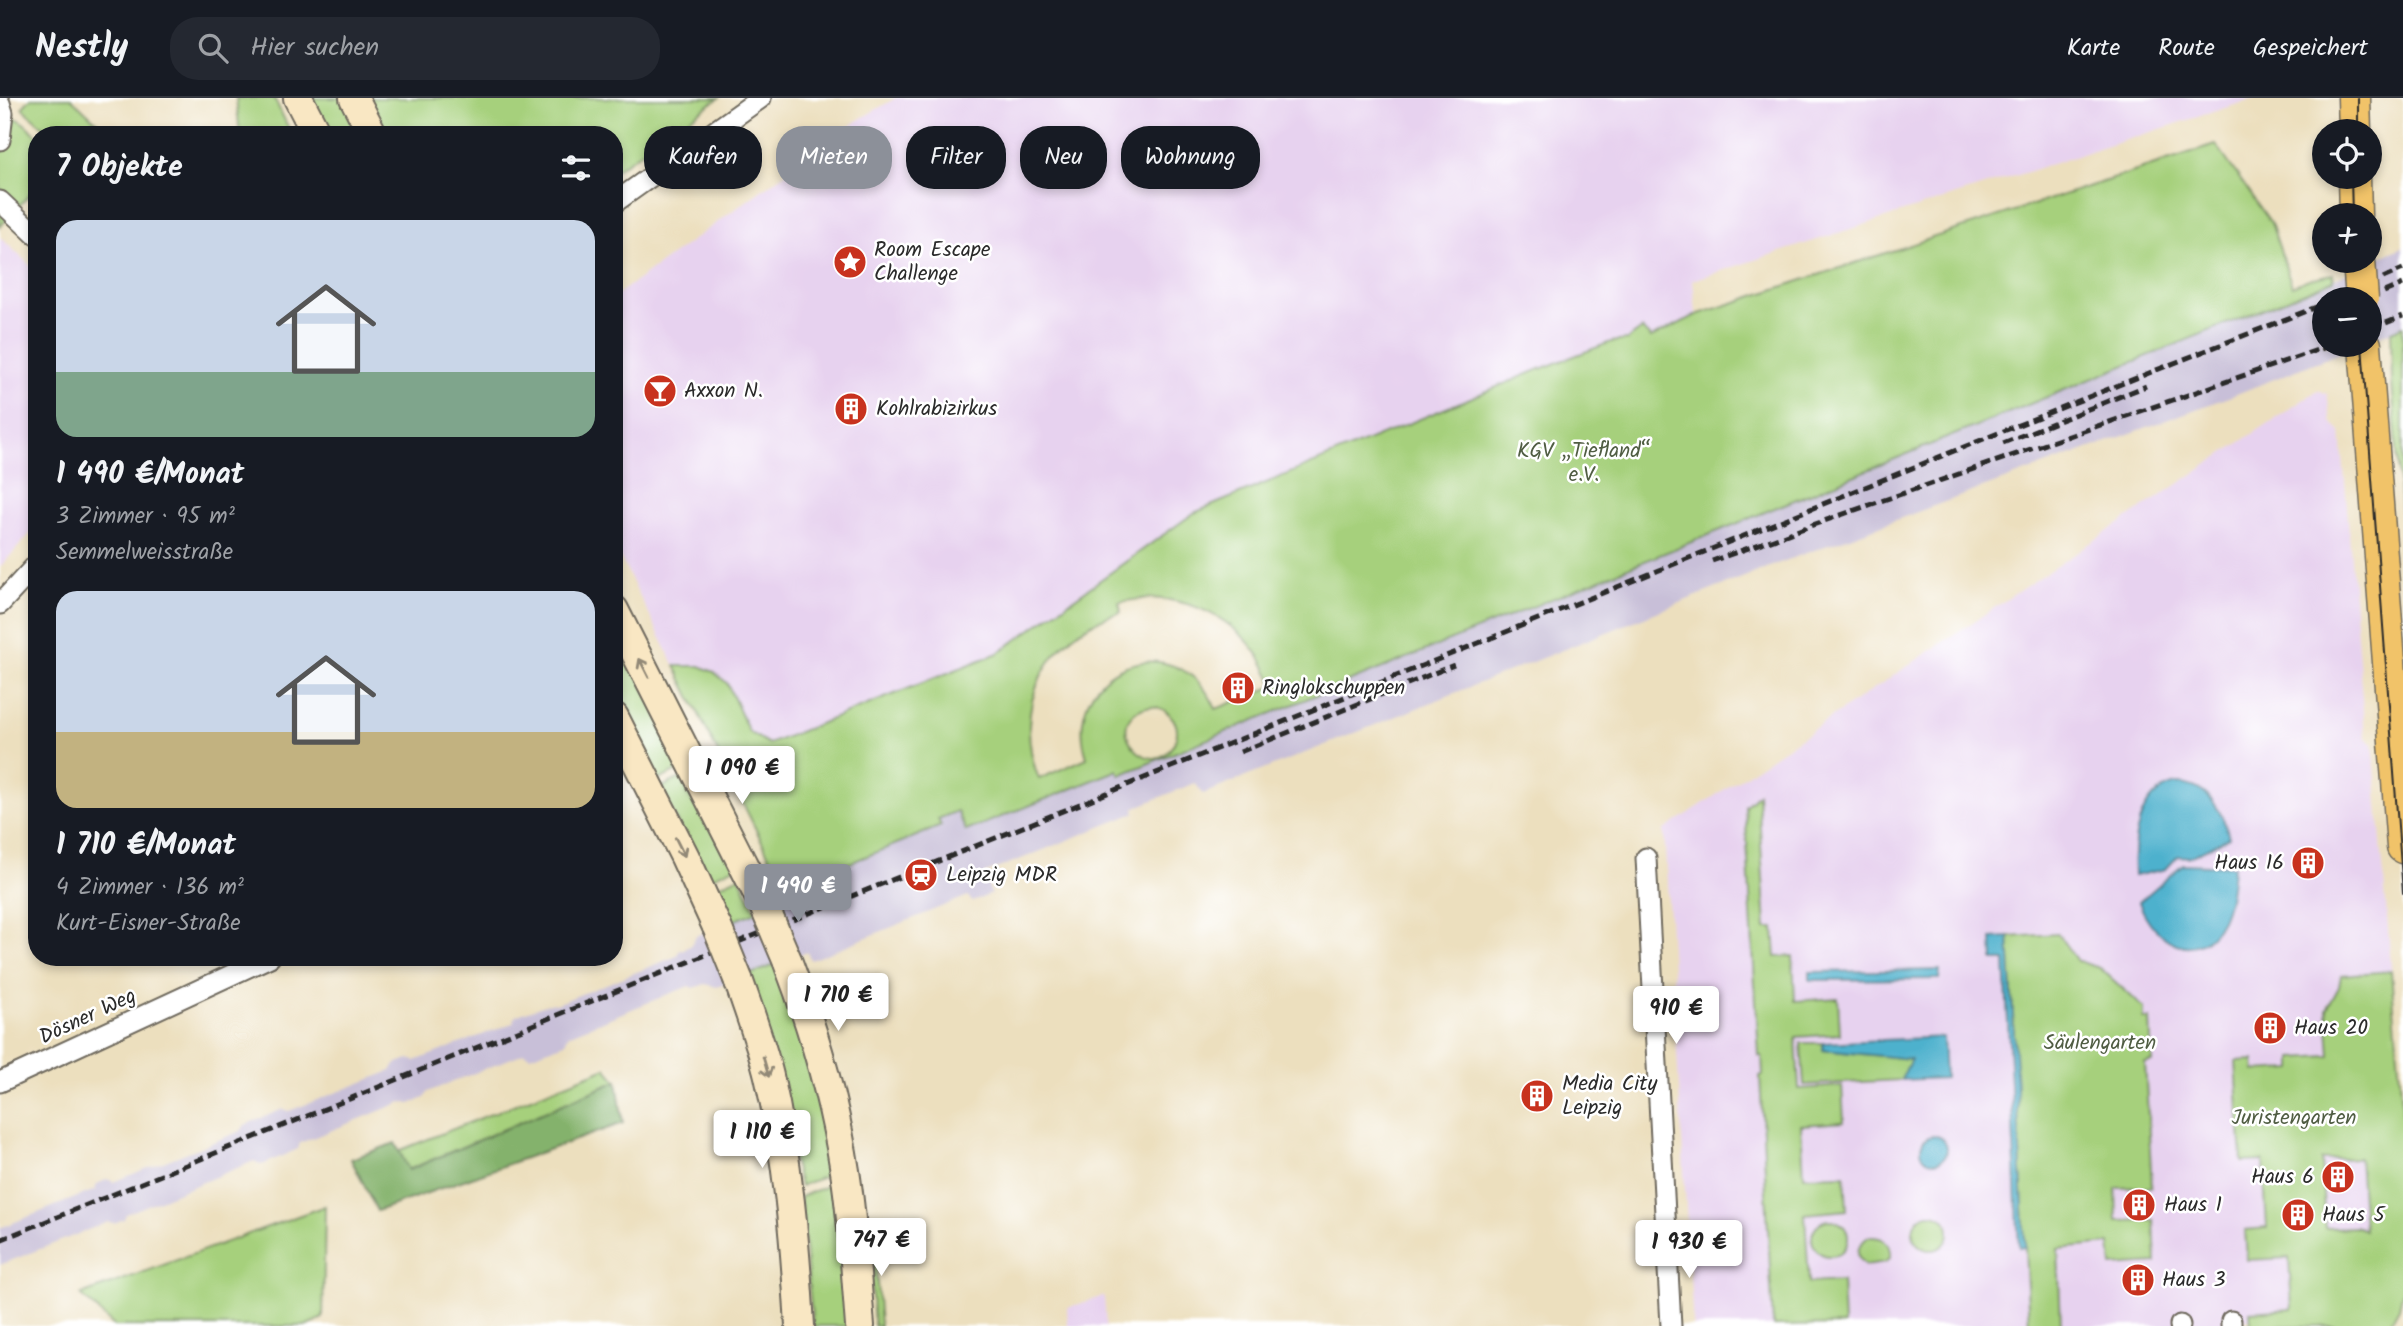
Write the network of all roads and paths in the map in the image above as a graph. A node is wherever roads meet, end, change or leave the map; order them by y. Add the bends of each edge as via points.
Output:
1 (298, 98) edge
2 (354, 98) edge
3 (761, 98) edge
4 (2354, 98) edge
5 (0, 103) edge
6 (2355, 119) edge
7 (312, 126) edge
8 (368, 126) edge
9 (0, 140) edge
10 (623, 197) edge
11 (0, 201) edge
12 (28, 227) edge
13 (2366, 357) edge
14 (28, 574) edge
15 (0, 604) edge
16 (623, 628) edge
17 (623, 736) edge
18 (2403, 847) edge
19 (1646, 858) dead end
20 (251, 966) edge
21 (0, 1082) edge
22 (800, 1326) edge
23 (860, 1326) edge
24 (1671, 1326) edge

1 - 7 main road
2 - 8 main road
3 - 10 street
4 - 6 main road
5 - 9 street
11 - 12 street
13 - 18 main road
14 - 15 street
23 -> 16 main road, bridge via 841,1146 804,1003 765,908
17 -> 22 main road, bridge via 717,927 768,1073 790,1196
19 - 24 street
20 - 21 street, Dösner Weg

